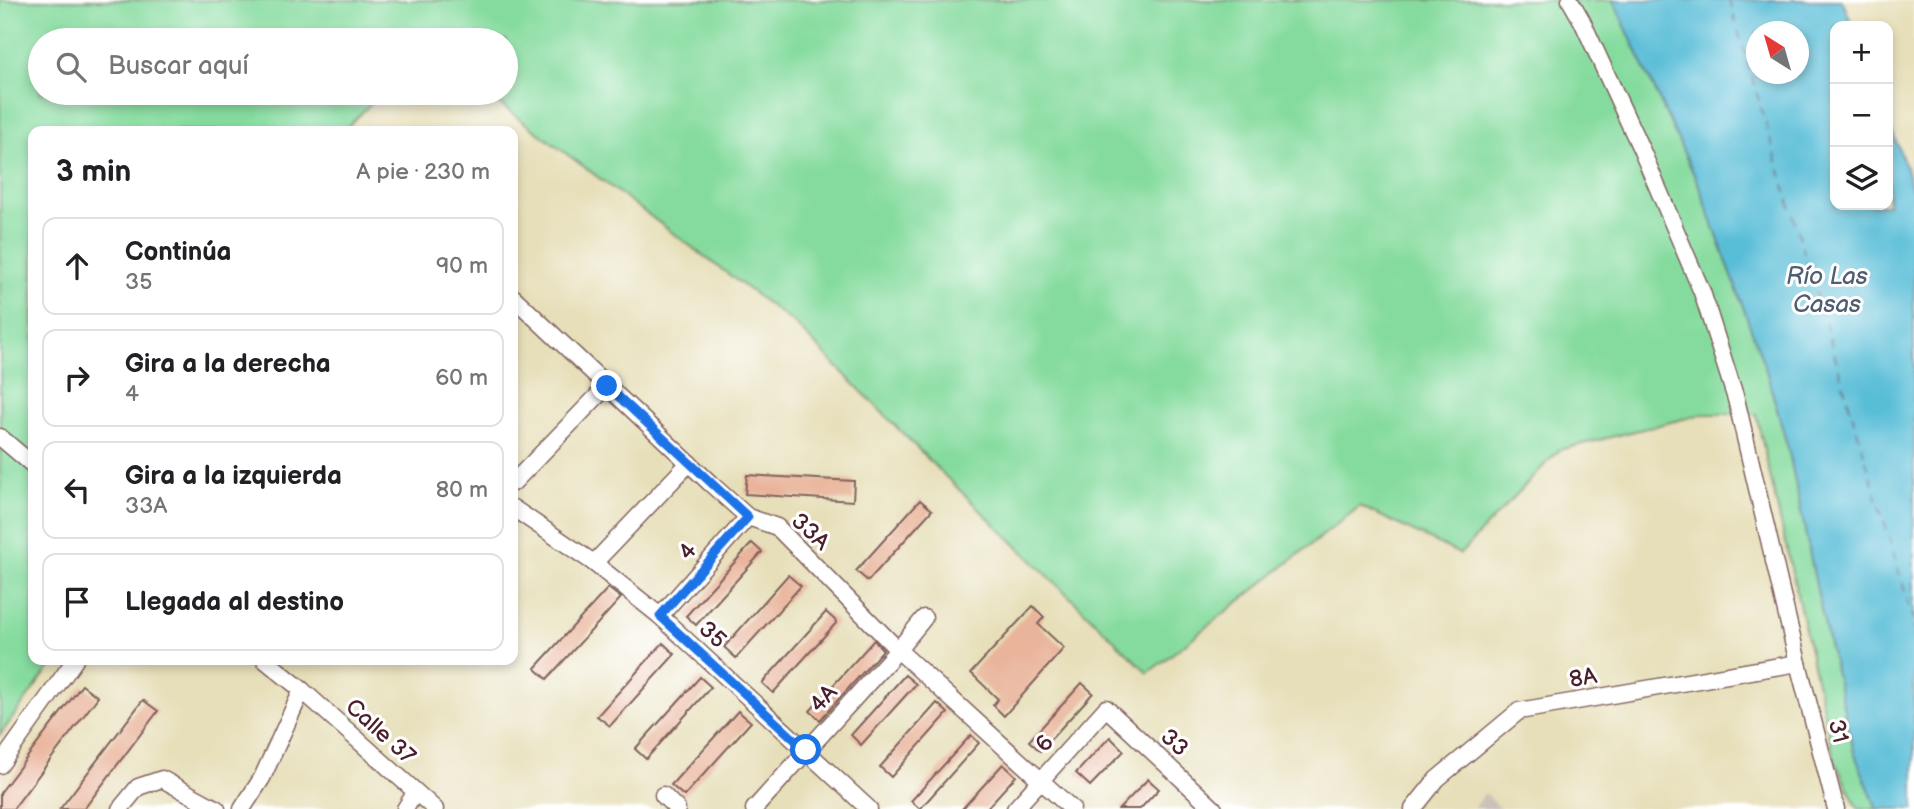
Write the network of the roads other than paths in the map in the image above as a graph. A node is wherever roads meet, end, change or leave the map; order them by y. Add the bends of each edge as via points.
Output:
1 (1570, 0) edge
2 (518, 302) edge
3 (607, 386) junction
4 (0, 437) edge
5 (28, 461) edge
6 (689, 463) junction
7 (518, 478) edge
8 (518, 511) edge
9 (748, 517) junction
10 (594, 563) junction
11 (660, 616) junction
12 (925, 618) dead end
13 (898, 650) junction
14 (1798, 663) junction
15 (71, 665) edge
16 (271, 665) edge
17 (302, 690) junction
18 (1106, 708) joint
19 (806, 750) junction
20 (0, 765) edge
21 (1040, 781) junction
22 (415, 793) junction
23 (663, 795) dead end
24 (120, 809) edge
25 (218, 809) edge
26 (242, 809) edge
27 (405, 809) edge
28 (435, 809) edge
29 (677, 809) edge
30 (754, 809) edge
31 (869, 809) edge
32 (1015, 809) edge
33 (1072, 809) edge
34 (1214, 809) edge
35 (1413, 809) edge
36 (1836, 809) edge

1 - 14 street, 31 via 1702,292 1736,399
2 - 3 street, 33A
3 - 6 street, 33A
3 - 7 street
4 - 5 street
6 - 9 street, 33A
6 - 10 street
8 - 10 street, 35
9 - 11 street, 4
9 - 13 street, 33A via 777,527
10 - 11 street, 35
11 - 19 street, 35
12 - 13 street, 4A
13 - 19 street, 4A
13 - 21 street, 33A
14 - 35 street, 8A via 1519,711 1437,779
14 - 36 street, 31
15 - 20 street
16 - 17 street, Calle 37
17 - 22 street, Calle 37
17 - 26 street via 262,778
18 - 21 street, 6
18 - 34 street, 33
19 - 30 street, 4A
19 - 31 street, 35
21 - 32 street, 6
21 - 33 street, 33A
22 - 27 street
22 - 28 street, Calle 37
23 - 29 street
24 - 25 street via 138,787 162,779

